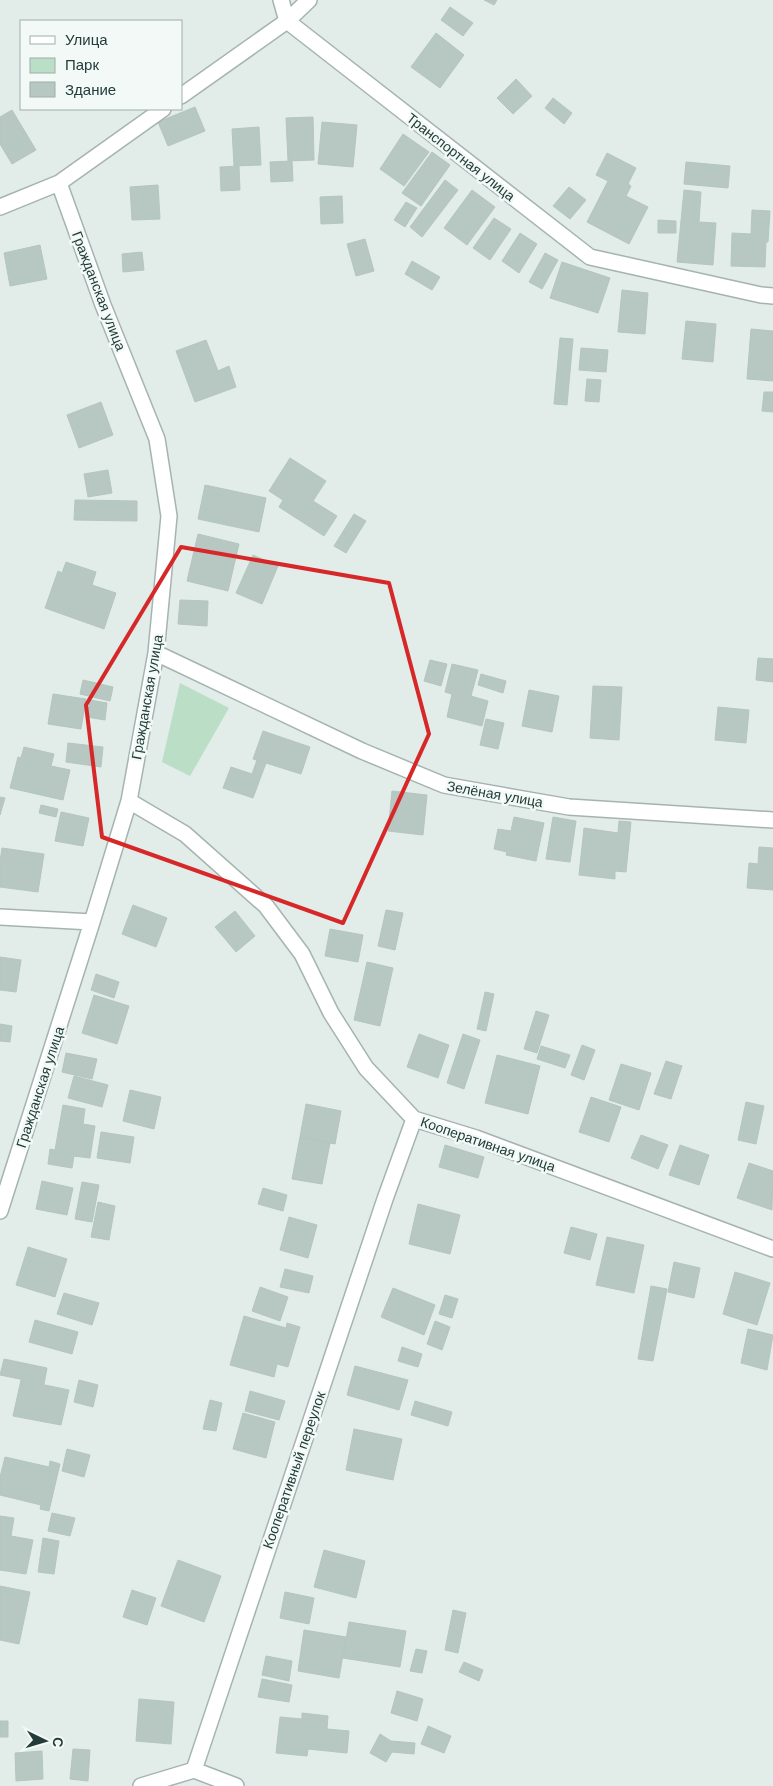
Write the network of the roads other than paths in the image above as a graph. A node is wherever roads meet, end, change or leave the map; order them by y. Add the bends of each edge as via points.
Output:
1 (281, 0) edge
2 (309, 0) edge
3 (287, 21) junction
4 (182, 95) edge
5 (162, 110) edge
6 (59, 183) junction
7 (0, 207) edge
8 (773, 296) edge
9 (156, 653) junction
10 (129, 801) junction
11 (773, 820) edge
12 (0, 917) edge
13 (92, 922) junction
14 (414, 1119) junction
15 (0, 1211) edge
16 (773, 1249) edge
17 (194, 1770) junction
18 (141, 1786) edge
19 (236, 1786) edge

1 - 3 street
2 - 3 street
3 - 4 street
3 - 8 street, Транспортная улица via 590,257
5 - 6 street
6 - 7 street
6 - 9 street, Гражданская улица via 103,305 157,439 169,516
9 - 10 street, Гражданская улица
9 - 11 street, Зелёная улица via 362,752 444,785 569,807
10 - 13 street, Гражданская улица
10 - 14 street, Кооперативная улица via 185,834 266,906 302,954 331,1013 366,1068
12 - 13 street
13 - 15 street, Гражданская улица
14 - 16 street, Кооперативная улица via 476,1138
14 - 17 street, Кооперативный переулок
17 - 18 street
17 - 19 street

